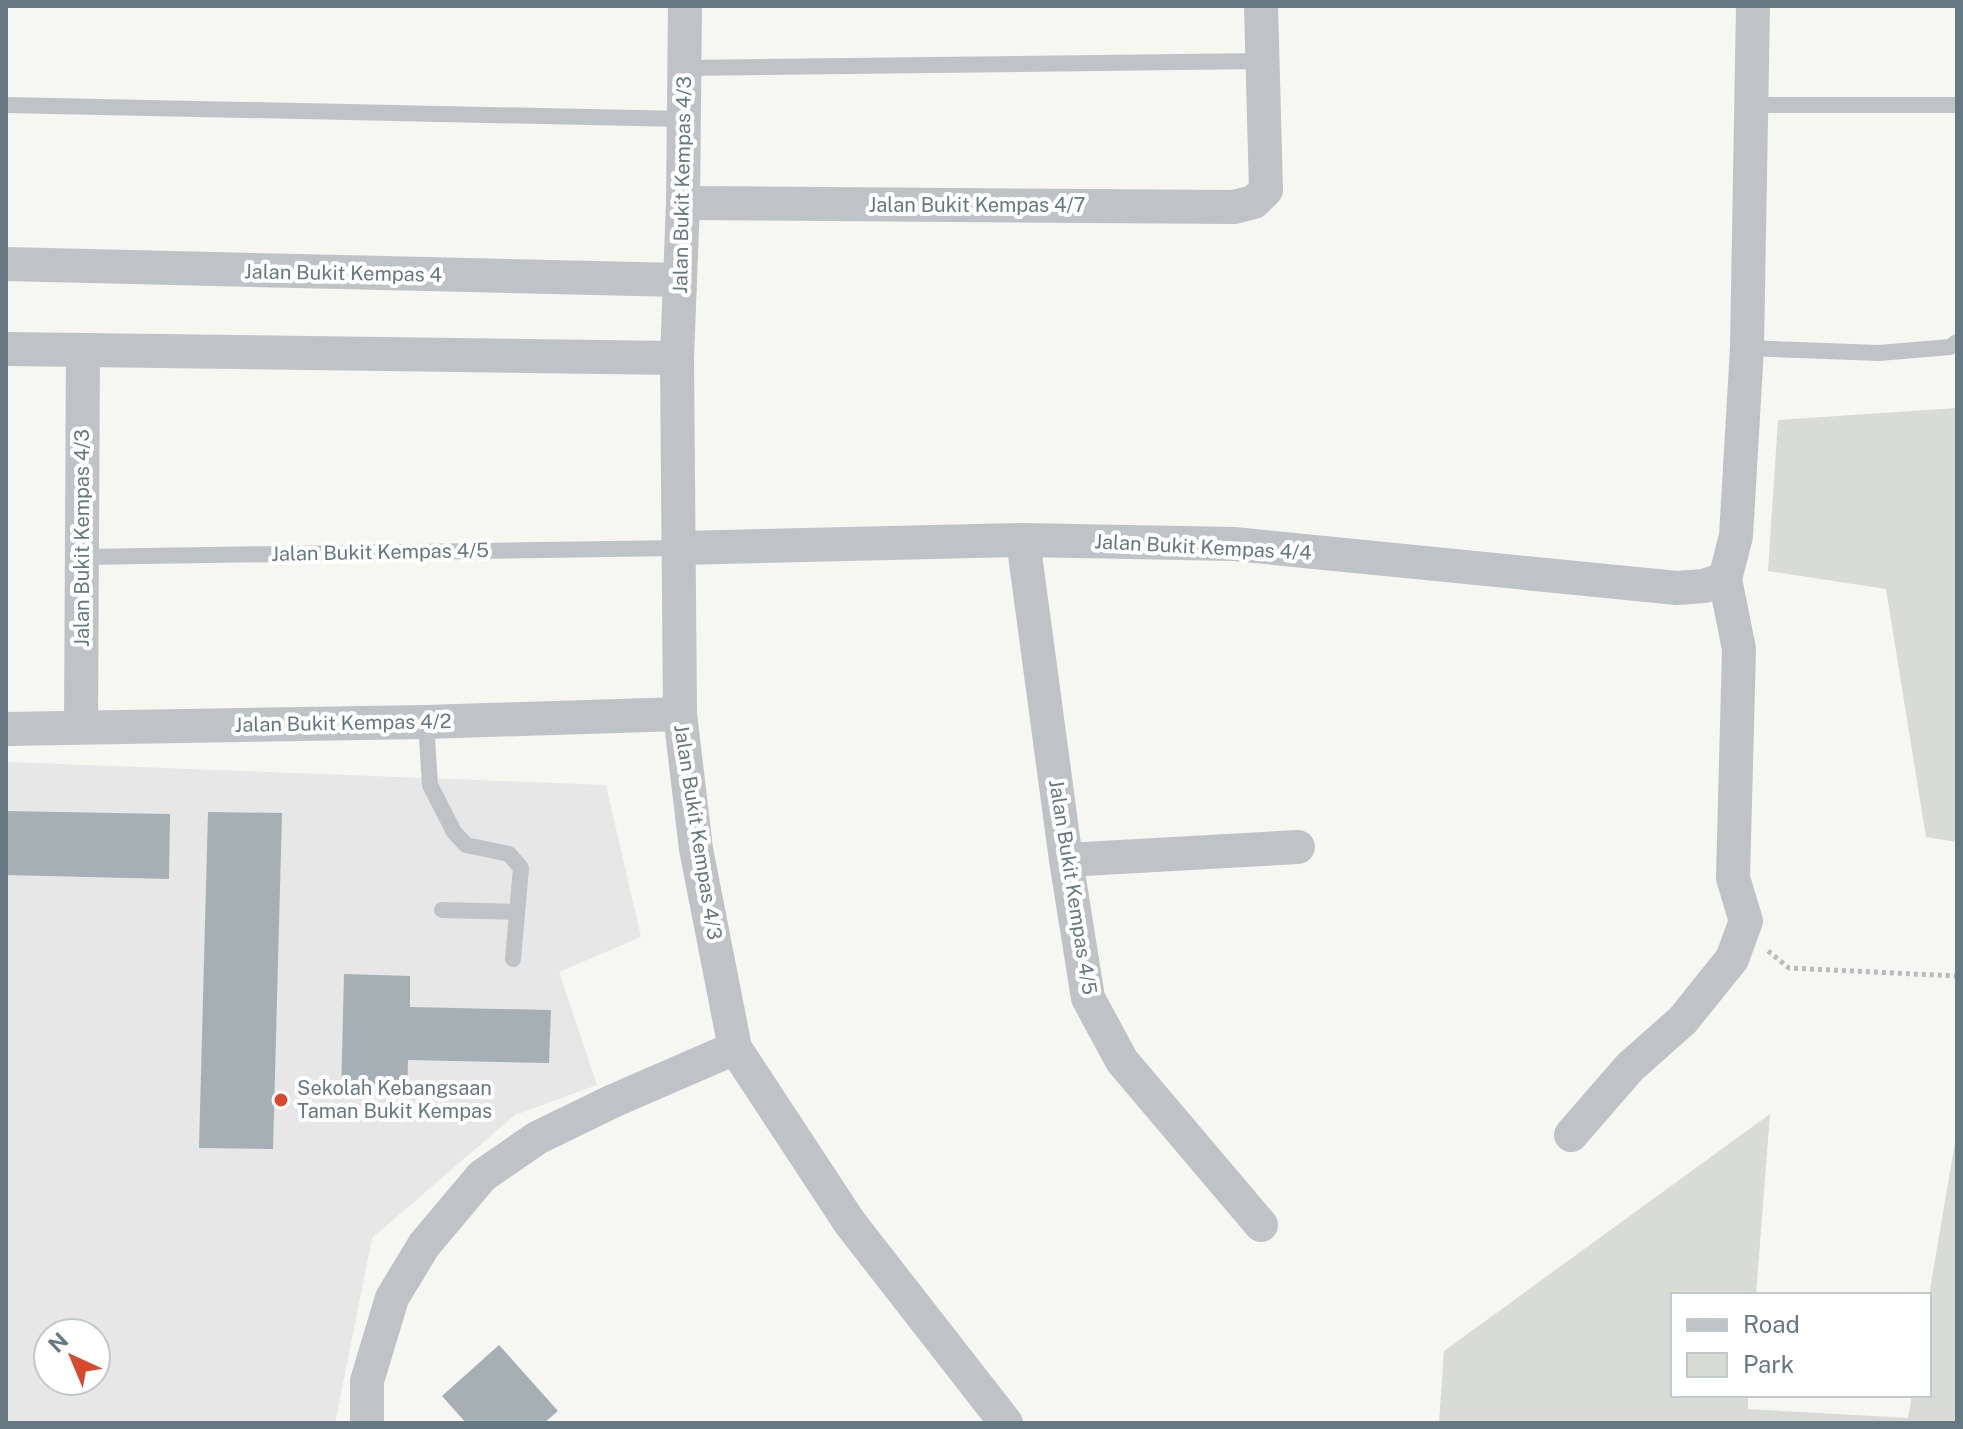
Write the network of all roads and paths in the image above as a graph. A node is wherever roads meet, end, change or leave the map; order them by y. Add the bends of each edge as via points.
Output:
1 (685, 6) edge
2 (1261, 6) edge
3 (1753, 6) edge
4 (1263, 61) junction
5 (685, 68) junction
6 (6, 105) edge
7 (1752, 105) junction
8 (1957, 105) edge
9 (684, 119) junction
10 (683, 203) junction
11 (6, 264) edge
12 (680, 280) junction
13 (1957, 342) edge
14 (1747, 348) junction
15 (6, 349) edge
16 (83, 350) junction
17 (677, 358) junction
18 (1023, 540) junction
19 (679, 548) junction
20 (81, 557) junction
21 (1725, 579) junction
22 (680, 714) junction
23 (426, 722) junction
24 (81, 727) junction
25 (6, 729) edge
26 (1298, 847) dead end
27 (1066, 860) junction
28 (442, 910) dead end
29 (517, 912) junction
30 (1746, 921) junction
31 (513, 959) dead end
32 (1957, 976) edge
33 (735, 1048) junction
34 (1571, 1135) dead end
35 (1261, 1225) dead end
36 (367, 1423) edge
37 (1006, 1423) edge

1 - 5 street, Jalan Bukit Kempas 4/3
2 - 4 street
3 - 7 street
4 - 5 lane
4 - 10 street, Jalan Bukit Kempas 4/7 via 1266,190 1254,202 1234,207
5 - 9 street, Jalan Bukit Kempas 4/3
6 - 9 lane
7 - 8 lane
7 - 14 street
9 - 10 street, Jalan Bukit Kempas 4/3
10 - 12 street, Jalan Bukit Kempas 4/3
11 - 12 street, Jalan Bukit Kempas 4
12 - 17 street, Jalan Bukit Kempas 4/3
13 - 14 lane via 1879,353
14 - 21 street via 1736,536
15 - 16 street
16 - 17 street
16 - 20 street, Jalan Bukit Kempas 4/3
17 - 19 street, Jalan Bukit Kempas 4/3
18 - 19 street, Jalan Bukit Kempas 4/4
18 - 21 street, Jalan Bukit Kempas 4/4 via 1234,544 1677,588
18 - 27 street, Jalan Bukit Kempas 4/5
19 - 20 lane, Jalan Bukit Kempas 4/5
19 - 22 street, Jalan Bukit Kempas 4/3
20 - 24 street, Jalan Bukit Kempas 4/3
21 - 30 street via 1739,649 1733,878
22 - 23 street, Jalan Bukit Kempas 4/2
22 - 33 street, Jalan Bukit Kempas 4/3 via 696,849
23 - 24 street, Jalan Bukit Kempas 4/2
23 - 29 lane via 430,785 459,840 517,860 522,878
24 - 25 street, Jalan Bukit Kempas 4/2
26 - 27 street
27 - 35 street, Jalan Bukit Kempas 4/5 via 1088,998 1115,1049
28 - 29 lane
29 - 31 lane
30 - 32 path via 1766,950 1789,968
30 - 34 street via 1732,959 1683,1020 1630,1067
33 - 36 street via 537,1138 482,1176 424,1245 392,1298 367,1381
33 - 37 street, Jalan Bukit Kempas 4/3 via 850,1223

